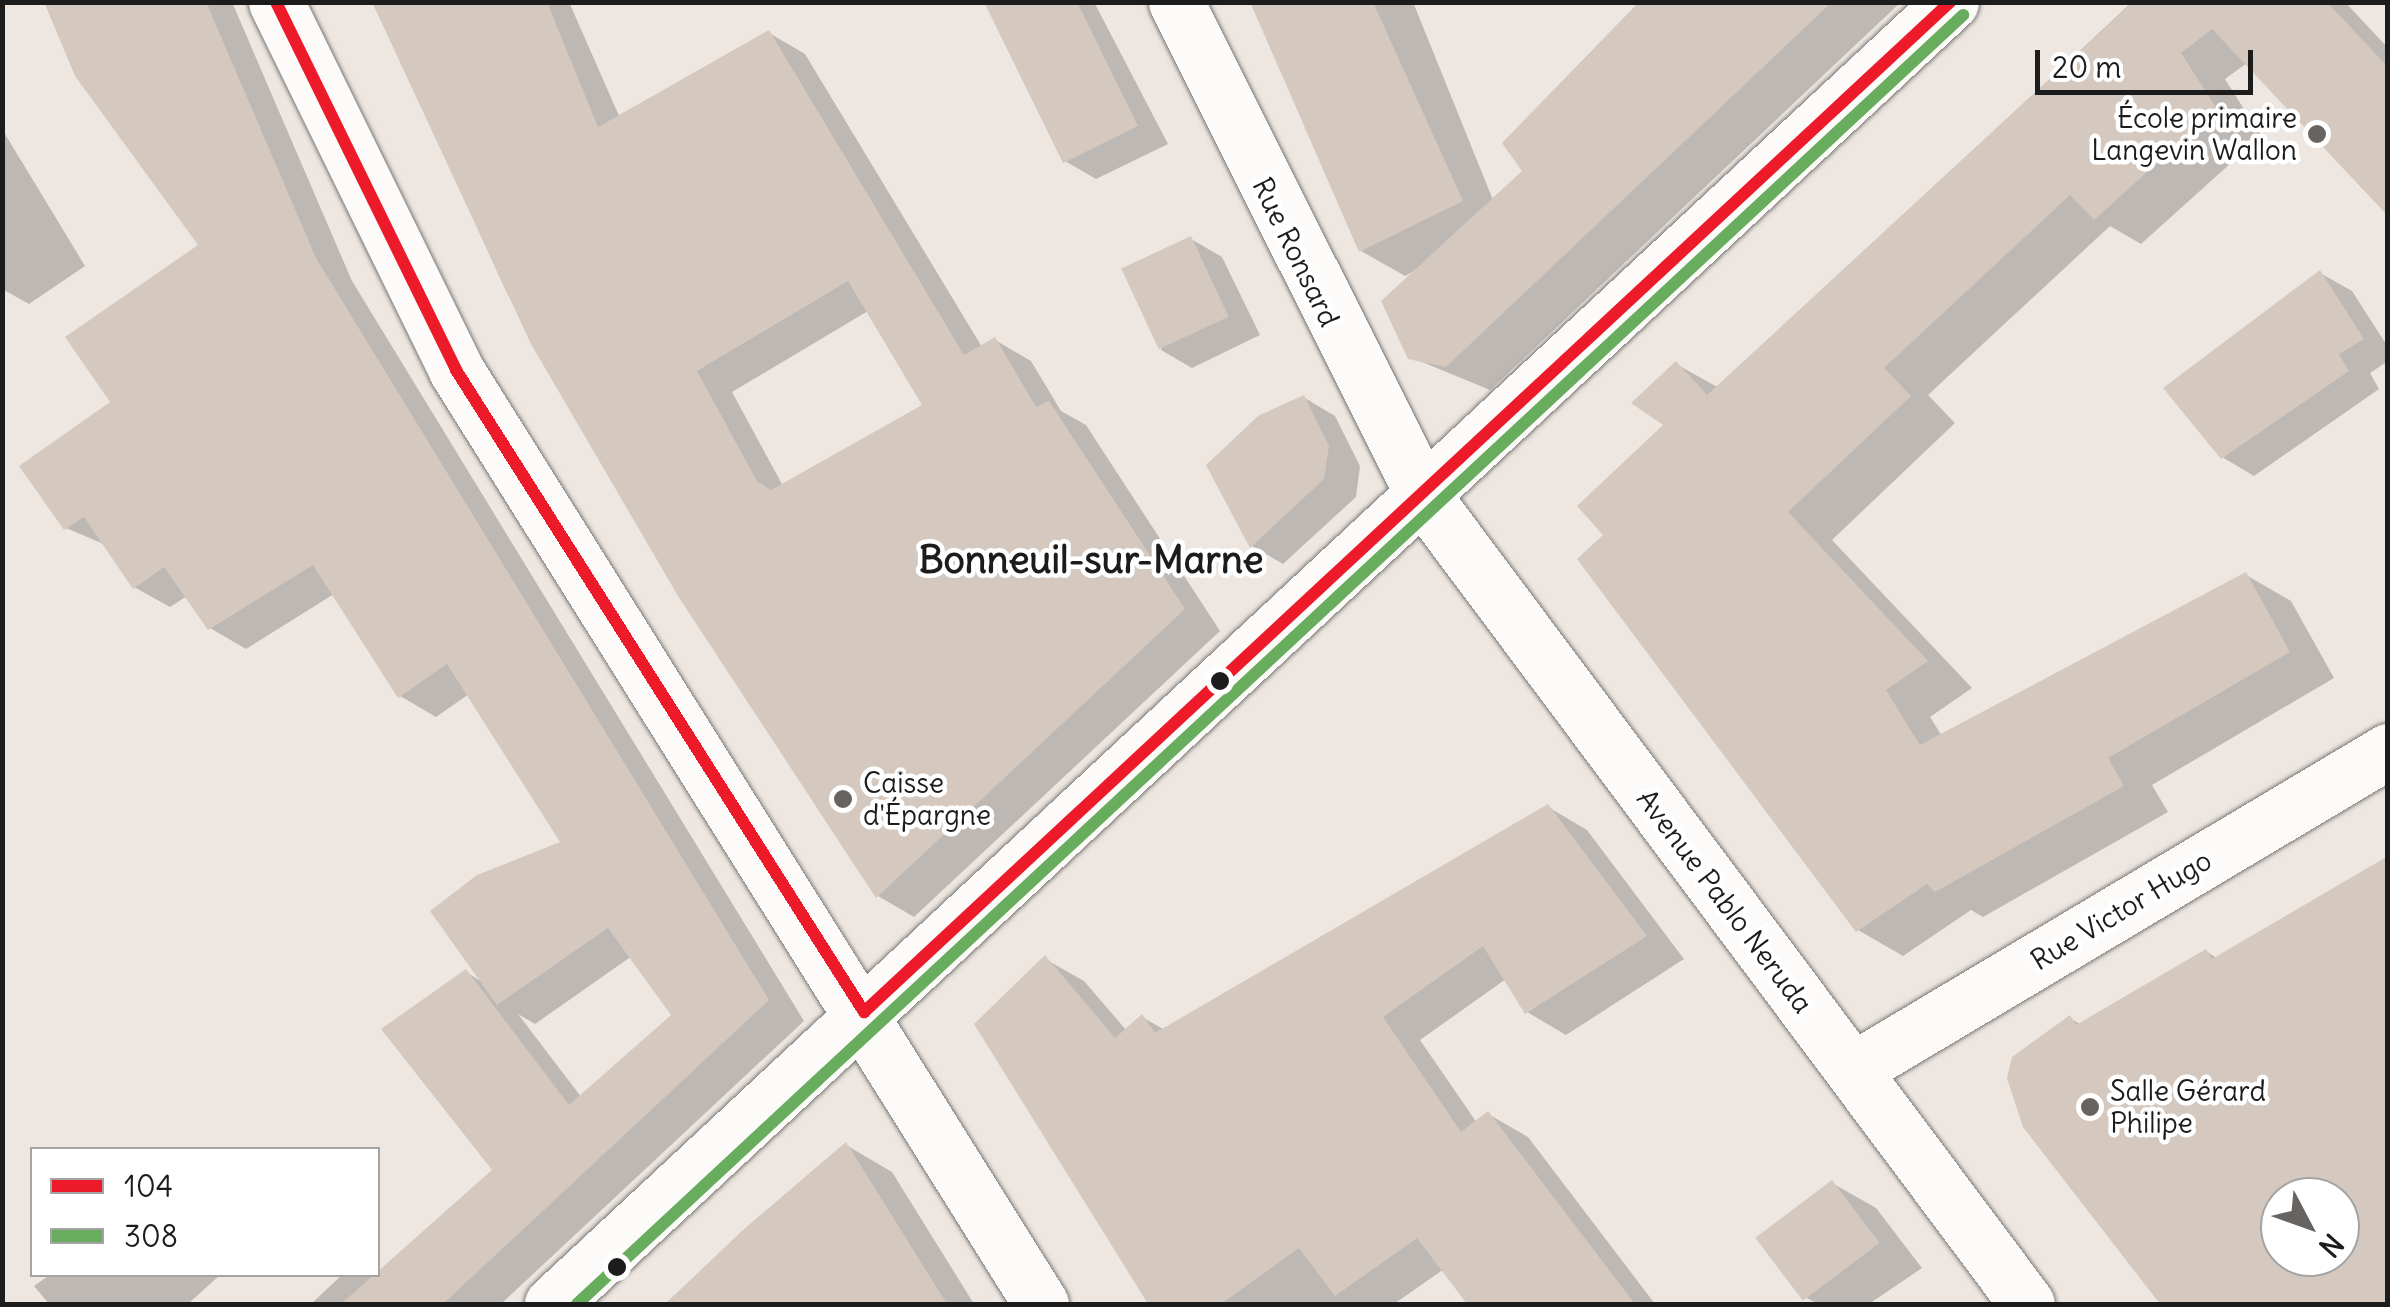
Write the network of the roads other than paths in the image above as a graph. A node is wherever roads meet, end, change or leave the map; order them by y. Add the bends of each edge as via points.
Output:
1 (276, 2) edge
2 (1176, 2) edge
3 (1951, 2) edge
4 (1424, 497) junction
5 (2388, 751) edge
6 (864, 1012) junction
7 (1854, 1069) junction
8 (552, 1304) edge
9 (1042, 1304) edge
10 (2027, 1304) edge

1 - 6 street via 456,370
2 - 4 street, Rue Ronsard
3 - 4 street
4 - 6 street
4 - 7 street, Avenue Pablo Neruda
5 - 7 street, Rue Victor Hugo
6 - 8 street
6 - 9 street
7 - 10 street, Avenue Pablo Neruda

